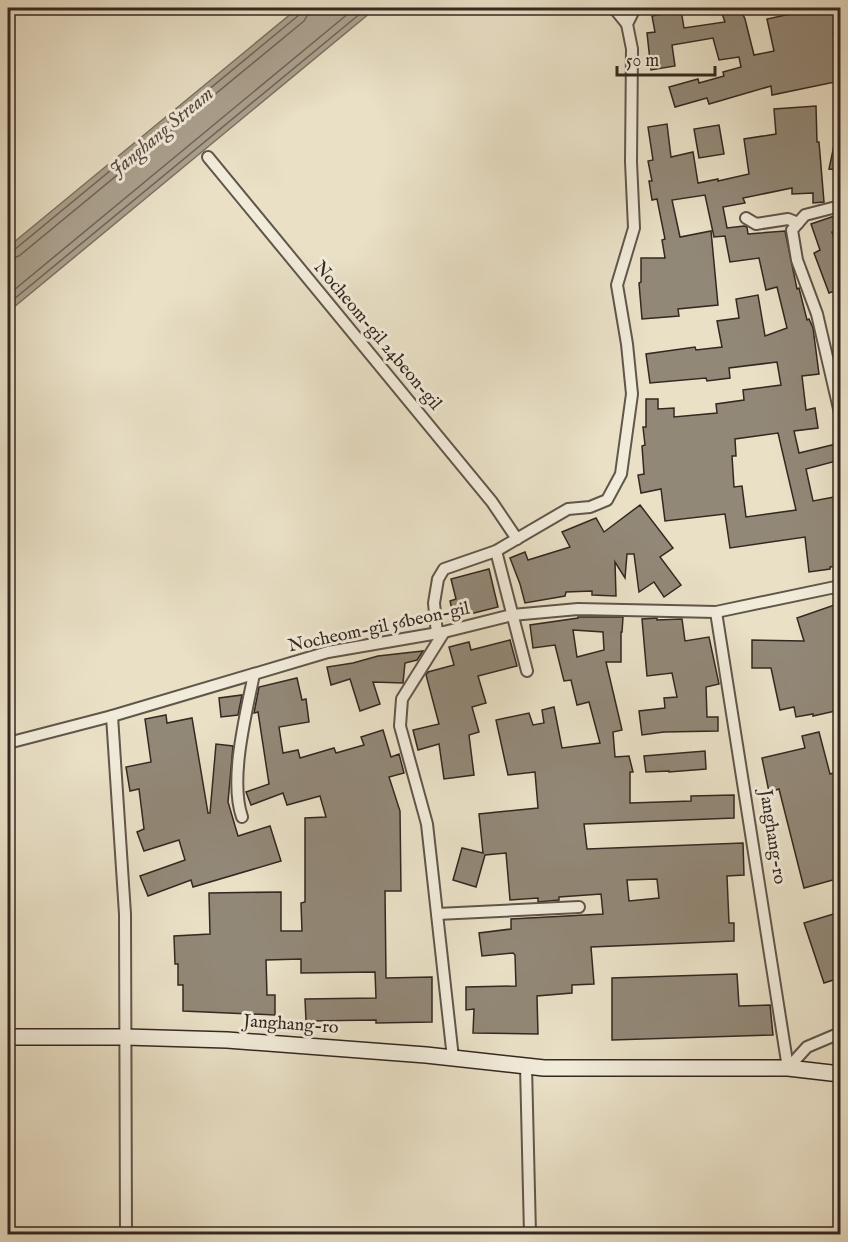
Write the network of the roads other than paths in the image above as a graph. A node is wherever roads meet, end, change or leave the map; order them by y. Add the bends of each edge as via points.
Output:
1 (614, 8) edge
2 (635, 8) edge
3 (627, 24) junction
4 (208, 157) dead end
5 (840, 206) edge
6 (746, 218) dead end
7 (798, 223) junction
8 (840, 405) edge
9 (517, 538) junction
10 (496, 551) junction
11 (840, 586) edge
12 (716, 612) junction
13 (512, 615) junction
14 (440, 633) junction
15 (527, 670) dead end
16 (254, 674) junction
17 (112, 716) junction
18 (8, 743) edge
19 (242, 817) dead end
20 (579, 907) dead end
21 (437, 914) junction
22 (840, 1033) edge
23 (8, 1037) edge
24 (125, 1037) junction
25 (453, 1058) junction
26 (526, 1066) junction
27 (788, 1068) junction
28 (840, 1074) edge
29 (126, 1234) edge
30 (530, 1234) edge

1 - 3 street
2 - 3 street
3 - 9 street via 632,49 634,228 617,285 632,394 621,474 607,500 568,509
4 - 9 street, Nocheom-gil 24beon-gil via 471,476
5 - 7 street via 805,215
6 - 7 street via 756,224 788,219
7 - 8 street via 792,230 797,260 818,314
9 - 10 street
10 - 13 street
10 - 14 street via 444,569 434,603
11 - 12 street, Nocheom-gil 56beon-gil
12 - 13 street, Nocheom-gil 56beon-gil via 578,609
12 - 27 street, Janghang-ro
13 - 14 street, Nocheom-gil 56beon-gil
13 - 15 street
14 - 16 street, Nocheom-gil 56beon-gil via 328,652
14 - 21 street via 402,699 400,726 427,824
16 - 17 street, Nocheom-gil 56beon-gil
16 - 19 street via 240,752 236,801
17 - 18 street, Nocheom-gil 56beon-gil
17 - 24 street via 124,914
20 - 21 street
21 - 25 street
22 - 27 street via 807,1047
23 - 24 main road, Janghang-ro
24 - 25 main road, Janghang-ro via 227,1040
24 - 29 street
25 - 26 main road, Janghang-ro
26 - 27 main road, Janghang-ro
26 - 30 street
27 - 28 main road, Janghang-ro

